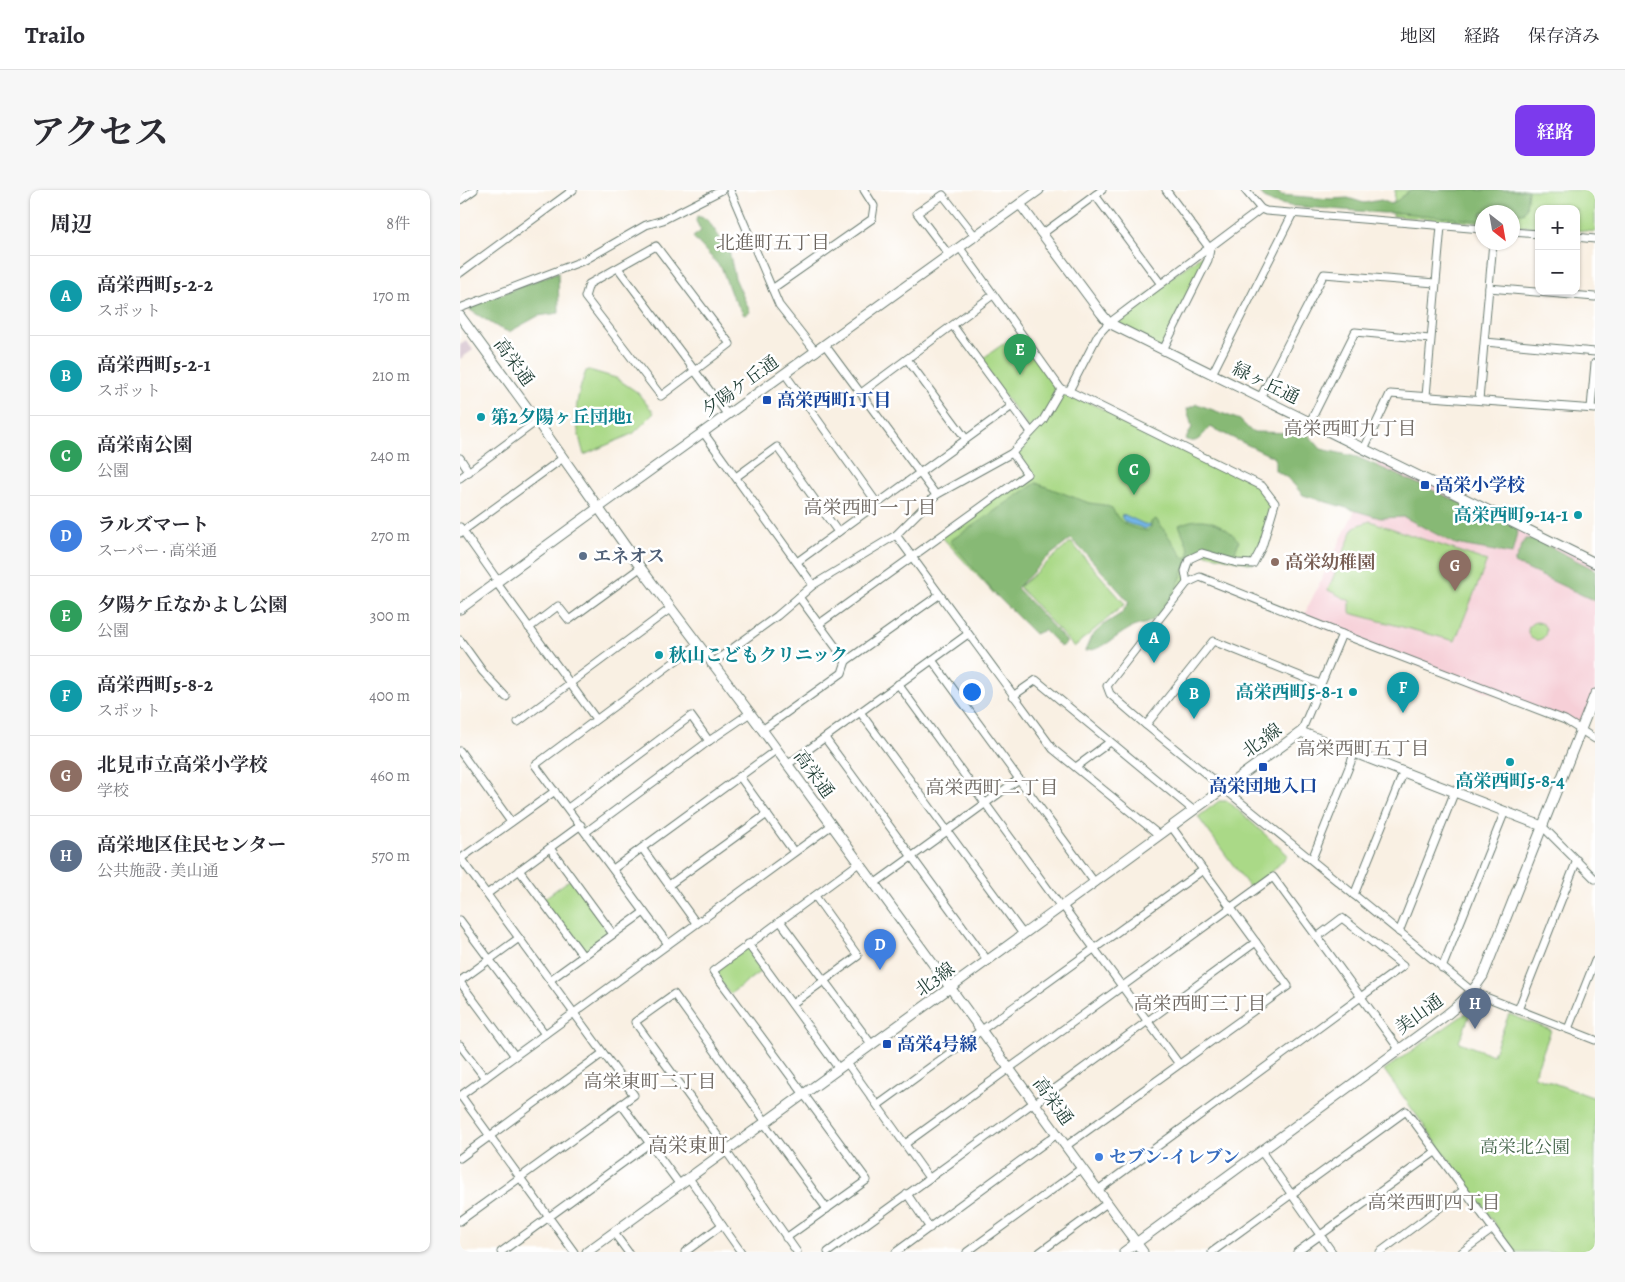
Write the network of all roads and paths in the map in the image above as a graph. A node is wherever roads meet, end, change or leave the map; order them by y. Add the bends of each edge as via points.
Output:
1 (474, 190) edge
2 (573, 190) edge
3 (722, 190) edge
4 (730, 190) edge
5 (864, 190) edge
6 (1040, 190) edge
7 (1102, 190) edge
8 (1166, 190) edge
9 (1245, 190) edge
10 (1095, 195) junction
11 (460, 200) edge
12 (1020, 204) junction
13 (1261, 209) junction
14 (1293, 213) junction
15 (1441, 226) junction
16 (1475, 229) edge
17 (1520, 233) edge
18 (1042, 234) junction
19 (1535, 234) edge
20 (975, 236) junction
21 (1580, 237) edge
22 (1595, 239) edge
23 (960, 248) junction
24 (1210, 249) junction
25 (1492, 250) edge
26 (949, 255) junction
27 (618, 268) junction
28 (460, 273) edge
29 (1435, 283) junction
30 (1161, 284) junction
31 (772, 288) junction
32 (1489, 288) junction
33 (993, 295) junction
34 (1595, 297) edge
35 (460, 308) edge
36 (460, 316) edge
37 (1109, 323) junction
38 (953, 326) junction
39 (1430, 339) junction
40 (1485, 342) junction
41 (826, 345) junction
42 (1163, 350) junction
43 (816, 352) junction
44 (1595, 352) edge
45 (907, 359) junction
46 (1595, 363) edge
47 (695, 371) junction
48 (784, 374) junction
49 (1212, 374) junction
50 (1061, 389) junction
51 (1069, 391) junction
52 (861, 392) junction
53 (1426, 396) junction
54 (1260, 398) junction
55 (1479, 400) junction
56 (1012, 406) junction
57 (1593, 408) edge
58 (727, 414) junction
59 (537, 422) junction
60 (1310, 422) junction
61 (703, 432) junction
62 (1031, 432) junction
63 (966, 439) junction
64 (1364, 449) junction
65 (1012, 452) junction
66 (460, 458) edge
67 (563, 458) junction
68 (469, 472) junction
69 (919, 473) junction
70 (736, 477) junction
71 (460, 478) edge
72 (936, 495) junction
73 (877, 503) junction
74 (598, 508) junction
75 (461, 530) edge
76 (838, 532) junction
77 (896, 535) junction
78 (912, 558) junction
79 (797, 562) junction
80 (1595, 563) edge
81 (640, 568) junction
82 (497, 581) junction
83 (1187, 583) junction
84 (813, 585) junction
85 (939, 595) junction
86 (799, 597) junction
87 (460, 609) edge
88 (670, 609) junction
89 (819, 624) junction
90 (529, 628) junction
91 (968, 634) junction
92 (1342, 634) junction
93 (460, 640) edge
94 (697, 646) junction
95 (932, 660) junction
96 (846, 661) junction
97 (711, 664) junction
98 (569, 683) junction
99 (898, 684) junction
100 (1320, 684) junction
101 (1013, 696) junction
102 (1595, 696) edge
103 (506, 697) dead end
104 (860, 712) junction
105 (750, 713) junction
106 (596, 719) junction
107 (518, 722) dead end
108 (1146, 725) junction
109 (1582, 729) junction
110 (762, 730) junction
111 (1301, 732) junction
112 (825, 738) junction
113 (1595, 739) edge
114 (709, 741) junction
115 (1110, 742) junction
116 (776, 750) junction
117 (460, 751) edge
118 (1355, 752) junction
119 (787, 765) junction
120 (1076, 767) junction
121 (1404, 772) junction
122 (740, 776) junction
123 (1019, 779) junction
124 (1224, 788) junction
125 (555, 791) junction
126 (1455, 791) junction
127 (986, 804) junction
128 (568, 808) junction
129 (1193, 810) junction
130 (1505, 811) junction
131 (767, 814) junction
132 (511, 822) junction
133 (832, 825) junction
134 (581, 826) junction
135 (1171, 826) junction
136 (1542, 826) junction
137 (948, 831) junction
138 (586, 832) junction
139 (1159, 835) junction
140 (550, 848) junction
141 (642, 848) junction
142 (794, 852) junction
143 (912, 858) junction
144 (460, 859) edge
145 (1312, 859) junction
146 (1577, 860) junction
147 (859, 863) junction
148 (613, 869) junction
149 (520, 870) junction
150 (1203, 870) junction
151 (1595, 879) edge
152 (1095, 883) junction
153 (874, 884) junction
154 (669, 885) junction
155 (487, 894) junction
156 (1354, 895) junction
157 (815, 896) junction
158 (1062, 906) junction
159 (1231, 907) junction
160 (644, 912) junction
161 (460, 920) edge
162 (780, 921) junction
163 (696, 923) junction
164 (1399, 932) junction
165 (613, 934) junction
166 (1023, 934) junction
167 (1317, 936) junction
168 (519, 938) junction
169 (1256, 942) junction
170 (668, 944) junction
171 (748, 944) junction
172 (1095, 949) junction
173 (583, 956) junction
174 (489, 959) junction
175 (988, 961) junction
176 (1595, 961) edge
177 (1442, 968) junction
178 (550, 980) junction
179 (824, 981) junction
180 (460, 982) edge
181 (1122, 987) junction
182 (950, 988) junction
183 (1473, 992) junction
184 (1360, 998) junction
185 (792, 1004) junction
186 (1518, 1010) junction
187 (574, 1013) junction
188 (1148, 1021) junction
189 (1568, 1029) junction
190 (981, 1031) junction
191 (545, 1034) junction
192 (1595, 1040) edge
193 (460, 1045) edge
194 (872, 1045) junction
195 (1399, 1049) junction
196 (604, 1053) junction
197 (515, 1056) junction
198 (1179, 1064) junction
199 (843, 1066) junction
200 (1010, 1069) junction
201 (485, 1078) junction
202 (805, 1094) junction
203 (460, 1096) edge
204 (1034, 1103) junction
205 (621, 1104) junction
206 (878, 1105) junction
207 (765, 1123) junction
208 (1057, 1134) junction
209 (490, 1137) junction
210 (650, 1143) junction
211 (905, 1144) junction
212 (1066, 1146) junction
213 (727, 1151) junction
214 (1261, 1151) junction
215 (1435, 1152) junction
216 (460, 1158) edge
217 (1082, 1168) junction
218 (520, 1178) junction
219 (690, 1178) junction
220 (929, 1178) junction
221 (680, 1185) junction
222 (1098, 1190) junction
223 (1464, 1190) junction
224 (907, 1194) junction
225 (1290, 1194) junction
226 (1107, 1203) junction
227 (827, 1209) junction
228 (548, 1217) junction
229 (460, 1221) edge
230 (722, 1225) junction
231 (930, 1228) junction
232 (1493, 1230) junction
233 (614, 1233) junction
234 (1320, 1236) junction
235 (786, 1238) junction
236 (1136, 1243) junction
237 (501, 1252) edge
238 (574, 1252) edge
239 (587, 1252) edge
240 (628, 1252) edge
241 (685, 1252) edge
242 (741, 1252) edge
243 (796, 1252) edge
244 (828, 1252) edge
245 (896, 1252) edge
246 (967, 1252) edge
247 (1040, 1252) edge
248 (1124, 1252) edge
249 (1143, 1252) edge
250 (1212, 1252) edge
251 (1297, 1252) edge
252 (1332, 1252) edge
253 (1380, 1252) edge
254 (1462, 1252) edge
255 (1510, 1252) edge

1 - 11 street
2 - 28 street
3 - 35 street via 664,220 646,225 585,260
4 - 31 street
5 - 31 street via 874,206 872,219
6 - 12 street, 夕陽ケ丘通
7 - 10 street
8 - 24 street
9 - 13 street
10 - 18 street
10 - 30 street
12 - 18 street, 緑ヶ丘通
12 - 20 street, 夕陽ケ丘通
13 - 14 street
13 - 24 street
14 - 15 street
14 - 49 street
15 - 16 street
15 - 29 street
17 - 19 street
18 - 37 street, 緑ヶ丘通
20 - 23 street, 夕陽ケ丘通
20 - 26 street via 942,195 917,213
21 - 22 street
23 - 26 street, 夕陽ケ丘通
23 - 33 street
24 - 30 street
24 - 42 street via 1208,260
25 - 32 street
26 - 41 street, 夕陽ケ丘通
27 - 47 street
27 - 47 street via 656,246 730,344
27 - 47 street via 589,284 585,298 661,396
29 - 39 street
29 - 54 street via 1324,274
30 - 37 street
31 - 43 street via 779,305
32 - 34 street
32 - 40 street
33 - 38 street
33 - 50 street
36 - 59 street, 高栄通
37 - 42 street, 緑ヶ丘通
37 - 51 street via 1098,335
38 - 45 street
38 - 56 street
39 - 53 street
39 - 60 street via 1355,332
40 - 44 street
40 - 55 street
41 - 43 street, 夕陽ケ丘通
41 - 52 street
42 - 49 street, 緑ヶ丘通
43 - 48 street, 夕陽ケ丘通
45 - 52 street
45 - 63 street
46 - 57 street
47 - 58 street
48 - 58 street, 夕陽ケ丘通
48 - 73 street
49 - 54 street, 緑ヶ丘通
50 - 51 street
50 - 62 street via 1043,420
51 - 83 street via 1262,486 1275,504 1262,547 1253,564 1237,564 1202,553 1189,559 1185,571
52 - 69 street
53 - 55 street
53 - 64 street via 1390,394
54 - 60 street, 緑ヶ丘通
55 - 57 street
56 - 62 street
56 - 63 street
58 - 61 street, 夕陽ケ丘通
59 - 67 street, 高栄通
59 - 68 street
60 - 64 street, 緑ヶ丘通
61 - 70 street
61 - 74 street, 夕陽ケ丘通
62 - 65 street
63 - 69 street
64 - 80 street, 緑ヶ丘通
65 - 72 street
65 - 78 street via 1027,474
66 - 68 street
67 - 74 street, 高栄通
67 - 75 street
68 - 71 street
69 - 72 street
69 - 73 street
70 - 76 street via 777,447
70 - 79 street
72 - 77 street
73 - 76 street
74 - 81 street, 高栄通
74 - 82 street, 夕陽ケ丘通
75 - 82 street
76 - 79 street
77 - 78 street
77 - 84 street
78 - 85 street
78 - 89 street
79 - 84 street
81 - 88 street, 高栄通
81 - 90 street via 569,620 558,606
82 - 87 street, 夕陽ケ丘通
82 - 90 street
83 - 92 street via 1200,577
83 - 108 street via 1107,686 1110,694
84 - 86 street
85 - 91 street
85 - 96 street
86 - 89 street
86 - 97 street
88 - 94 street, 高栄通
88 - 98 street
89 - 96 street
90 - 98 street
91 - 95 street
91 - 101 street
92 - 100 street
92 - 109 street
93 - 103 street
94 - 97 street, 高栄通
94 - 106 street
95 - 99 street
95 - 123 street
96 - 110 street via 842,673
97 - 105 street, 高栄通
98 - 106 street
98 - 107 street
99 - 104 street
99 - 127 street
100 - 108 street via 1213,641
100 - 111 street
101 - 115 street via 1036,680
101 - 120 street via 1053,749
102 - 109 street, 美山通
104 - 112 street
104 - 137 street
105 - 110 street, 高栄通
105 - 114 street
106 - 125 street via 536,765
108 - 124 street
109 - 113 street
109 - 136 street, 美山通
110 - 116 street, 高栄通
111 - 118 street
111 - 124 street, 北3線
112 - 119 street
112 - 143 street
114 - 128 street via 691,716
114 - 138 street
115 - 120 street
115 - 129 street
116 - 119 street, 高栄通
116 - 122 street
117 - 132 street
118 - 121 street
118 - 145 street
119 - 133 street, 高栄通
120 - 139 street
121 - 126 street
121 - 156 street
122 - 131 street
122 - 141 street
123 - 127 street
123 - 152 street
124 - 129 street, 北3線
124 - 145 street
125 - 128 street
125 - 132 street
126 - 130 street
126 - 164 street
127 - 137 street
127 - 158 street
128 - 134 street
129 - 135 street, 北3線
130 - 136 street
130 - 177 street
131 - 142 street
131 - 154 street
132 - 144 street
133 - 142 street
133 - 147 street, 高栄通
134 - 138 street
134 - 140 street
135 - 139 street, 北3線
135 - 150 street
136 - 146 street
136 - 183 street, 美山通 via 1483,976
137 - 143 street
137 - 166 street
138 - 148 street
139 - 152 street, 北3線
140 - 149 street
140 - 165 street
141 - 148 street
141 - 154 street
142 - 163 street
143 - 153 street
143 - 175 street
144 - 155 street
145 - 156 street
146 - 151 street
146 - 186 street
147 - 153 street, 高栄通
147 - 157 street
148 - 160 street
149 - 155 street
149 - 173 street
150 - 159 street
150 - 172 street
152 - 158 street, 北3線
153 - 182 street, 高栄通
154 - 163 street
155 - 168 street
156 - 164 street
157 - 162 street
157 - 179 street via 858,956
158 - 166 street, 北3線
158 - 172 street
159 - 167 street via 1273,877
159 - 169 street
159 - 181 street
160 - 165 street
160 - 170 street
161 - 174 street
162 - 171 street
162 - 179 street
163 - 170 street
164 - 177 street
165 - 173 street
166 - 175 street, 北3線
167 - 184 street
167 - 184 street via 1342,918 1403,966
168 - 174 street
168 - 178 street
169 - 188 street
169 - 198 street via 1288,986
170 - 187 street
171 - 185 street
171 - 202 street via 713,971
172 - 181 street
172 - 190 street
173 - 178 street
174 - 180 street
174 - 191 street
175 - 182 street, 北3線
176 - 189 street
177 - 183 street
178 - 187 street
179 - 185 street
179 - 194 street
180 - 197 street
181 - 188 street
181 - 200 street
182 - 190 street, 高栄通
182 - 194 street, 北3線
183 - 186 street
183 - 195 street, 美山通 via 1462,1004
184 - 195 street
184 - 222 street
185 - 199 street
186 - 189 street
187 - 191 street
187 - 196 street
188 - 198 street
188 - 204 street
189 - 192 street
190 - 200 street, 高栄通
190 - 206 street
191 - 197 street
193 - 201 street
194 - 199 street, 北3線
195 - 214 street, 美山通
196 - 205 street via 634,1095
196 - 209 street
197 - 201 street
198 - 212 street
199 - 202 street, 北3線
199 - 206 street
200 - 204 street, 高栄通
200 - 211 street
201 - 203 street
202 - 207 street, 北3線
202 - 227 street via 867,1180
203 - 209 street
204 - 208 street, 高栄通
204 - 220 street
205 - 210 street
205 - 218 street
206 - 211 street
207 - 213 street, 北3線
207 - 213 street via 674,994 635,1022
207 - 227 street
208 - 212 street, 高栄通
208 - 231 street
209 - 216 street
209 - 218 street
210 - 221 street
210 - 228 street
211 - 220 street
212 - 217 street, 高栄通
213 - 219 street, 北3線
213 - 235 street
214 - 225 street
214 - 236 street, 美山通
215 - 223 street
215 - 225 street via 1406,1111
215 - 234 street
217 - 222 street, 高栄通
217 - 246 street
218 - 228 street
218 - 229 street
219 - 221 street, 北3線
219 - 230 street
220 - 224 street
221 - 233 street, 北3線
222 - 226 street, 高栄通
223 - 232 street
223 - 253 street
224 - 231 street
224 - 244 street
225 - 234 street
225 - 250 street
226 - 236 street, 高栄通
226 - 247 street
227 - 235 street
228 - 237 street
228 - 238 street
230 - 241 street
230 - 242 street
231 - 245 street
232 - 254 street
232 - 255 street
233 - 239 street, 北3線
233 - 240 street
234 - 251 street
234 - 252 street
235 - 243 street
236 - 248 street, 美山通
236 - 249 street, 高栄通

